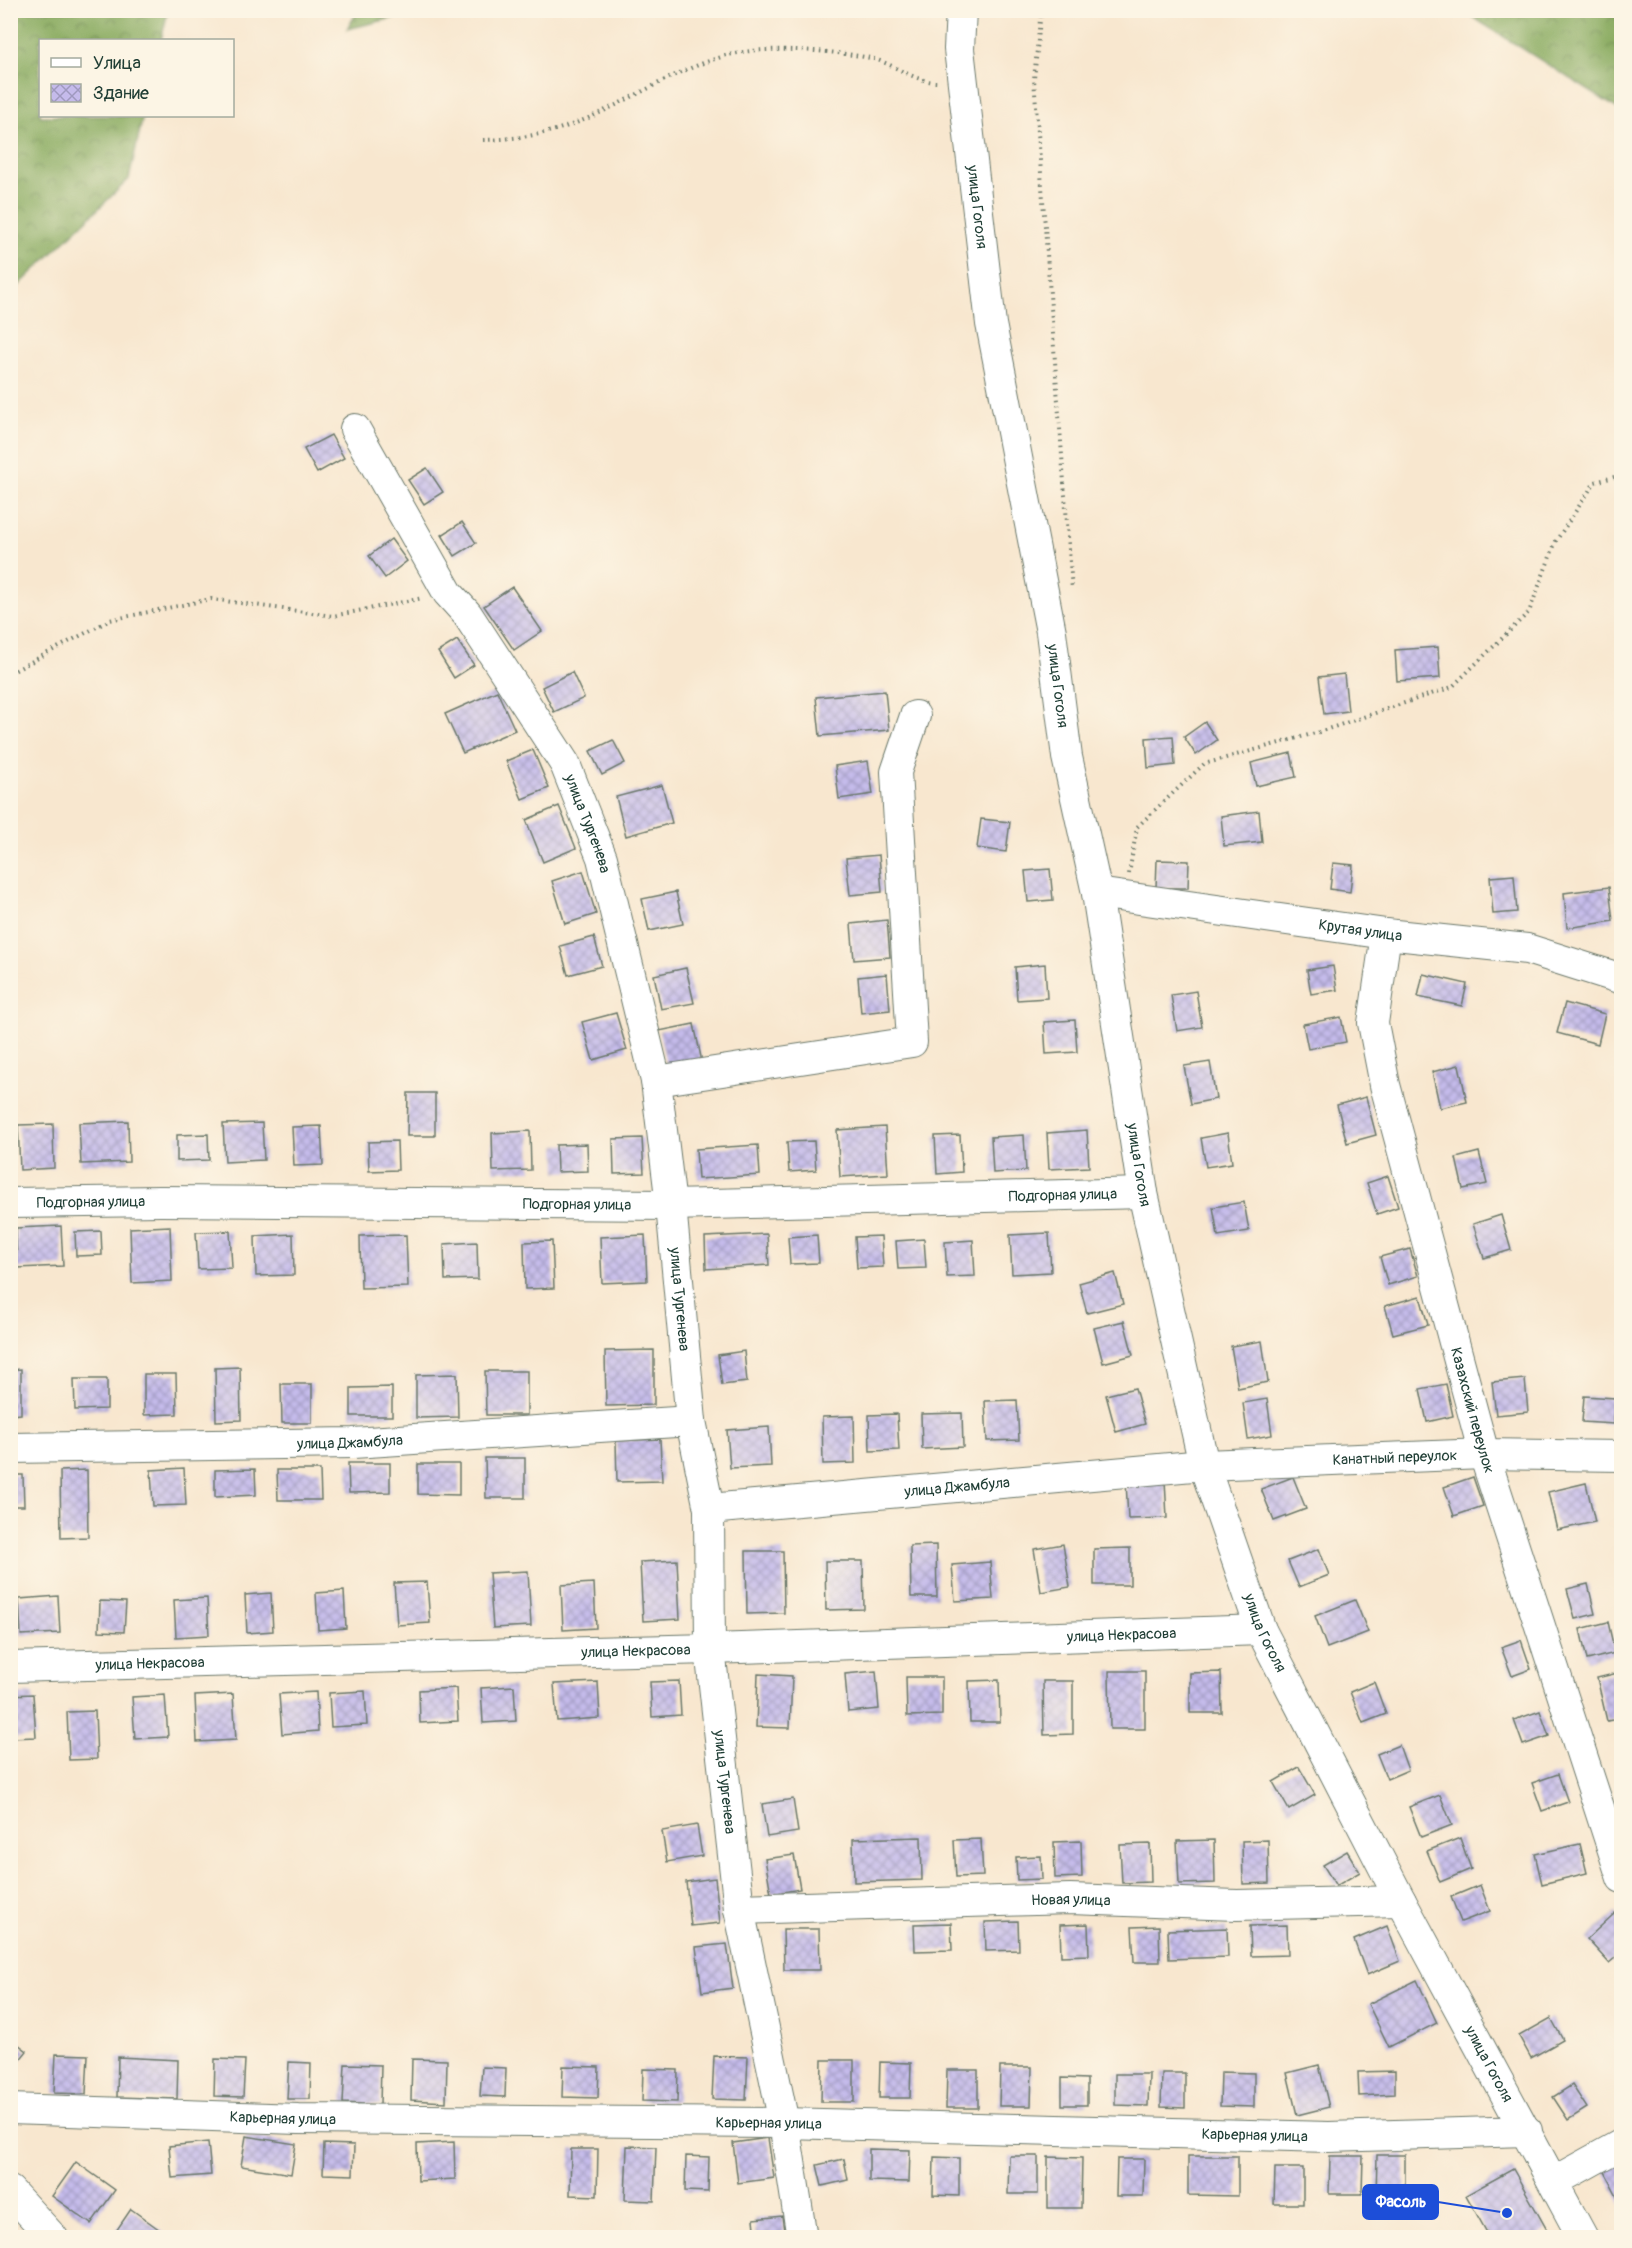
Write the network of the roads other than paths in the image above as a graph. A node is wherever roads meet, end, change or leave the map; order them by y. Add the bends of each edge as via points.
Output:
1 (961, 10) edge
2 (354, 429) dead end
3 (915, 716) dead end
4 (1111, 895) junction
5 (1386, 934) junction
6 (1622, 979) edge
7 (656, 1081) junction
8 (1143, 1193) junction
9 (10, 1203) edge
10 (671, 1205) junction
11 (691, 1421) junction
12 (10, 1448) edge
13 (1484, 1454) junction
14 (1622, 1456) edge
15 (1204, 1465) junction
16 (710, 1509) junction
17 (1261, 1630) junction
18 (710, 1648) junction
19 (10, 1667) edge
20 (1622, 1878) edge
21 (1401, 1901) junction
22 (739, 1909) junction
23 (10, 2109) edge
24 (784, 2123) junction
25 (1527, 2131) junction
26 (1622, 2145) edge
27 (1555, 2181) junction
28 (10, 2191) edge
29 (53, 2238) edge
30 (802, 2238) edge
31 (1583, 2238) edge

1 - 4 street, улица Гоголя via 959,49 991,324 1051,632 1067,757
2 - 7 street, улица Тургенева via 448,593 467,614 565,764 603,858
3 - 7 street via 896,772 912,1042
4 - 5 street, Крутая улица
4 - 8 street, улица Гоголя
5 - 6 street, Крутая улица via 1527,949
5 - 13 street, Казахский переулок via 1373,1023 1385,1084
7 - 10 street, улица Тургенева
8 - 10 street, Подгорная улица
8 - 15 street, улица Гоголя
9 - 10 street, Подгорная улица
10 - 11 street, улица Тургенева
11 - 12 street, улица Джамбула via 353,1443
11 - 16 street, улица Тургенева
13 - 14 street, Канатный переулок
13 - 15 street, Канатный переулок
13 - 20 street, Казахский переулок
15 - 16 street, улица Джамбула
15 - 17 street, улица Гоголя
16 - 18 street, улица Тургенева
17 - 18 street, улица Некрасова
17 - 21 street, улица Гоголя
18 - 19 street, улица Некрасова
18 - 22 street, улица Тургенева
21 - 22 street, Новая улица via 1237,1905 1070,1899
21 - 25 street, улица Гоголя
22 - 24 street, улица Тургенева
23 - 24 street, Карьерная улица via 298,2119
24 - 25 street, Карьерная улица via 1329,2137
24 - 30 street, улица Тургенева
25 - 27 street, улица Гоголя
26 - 27 street
27 - 31 street, улица Гоголя
28 - 29 street

